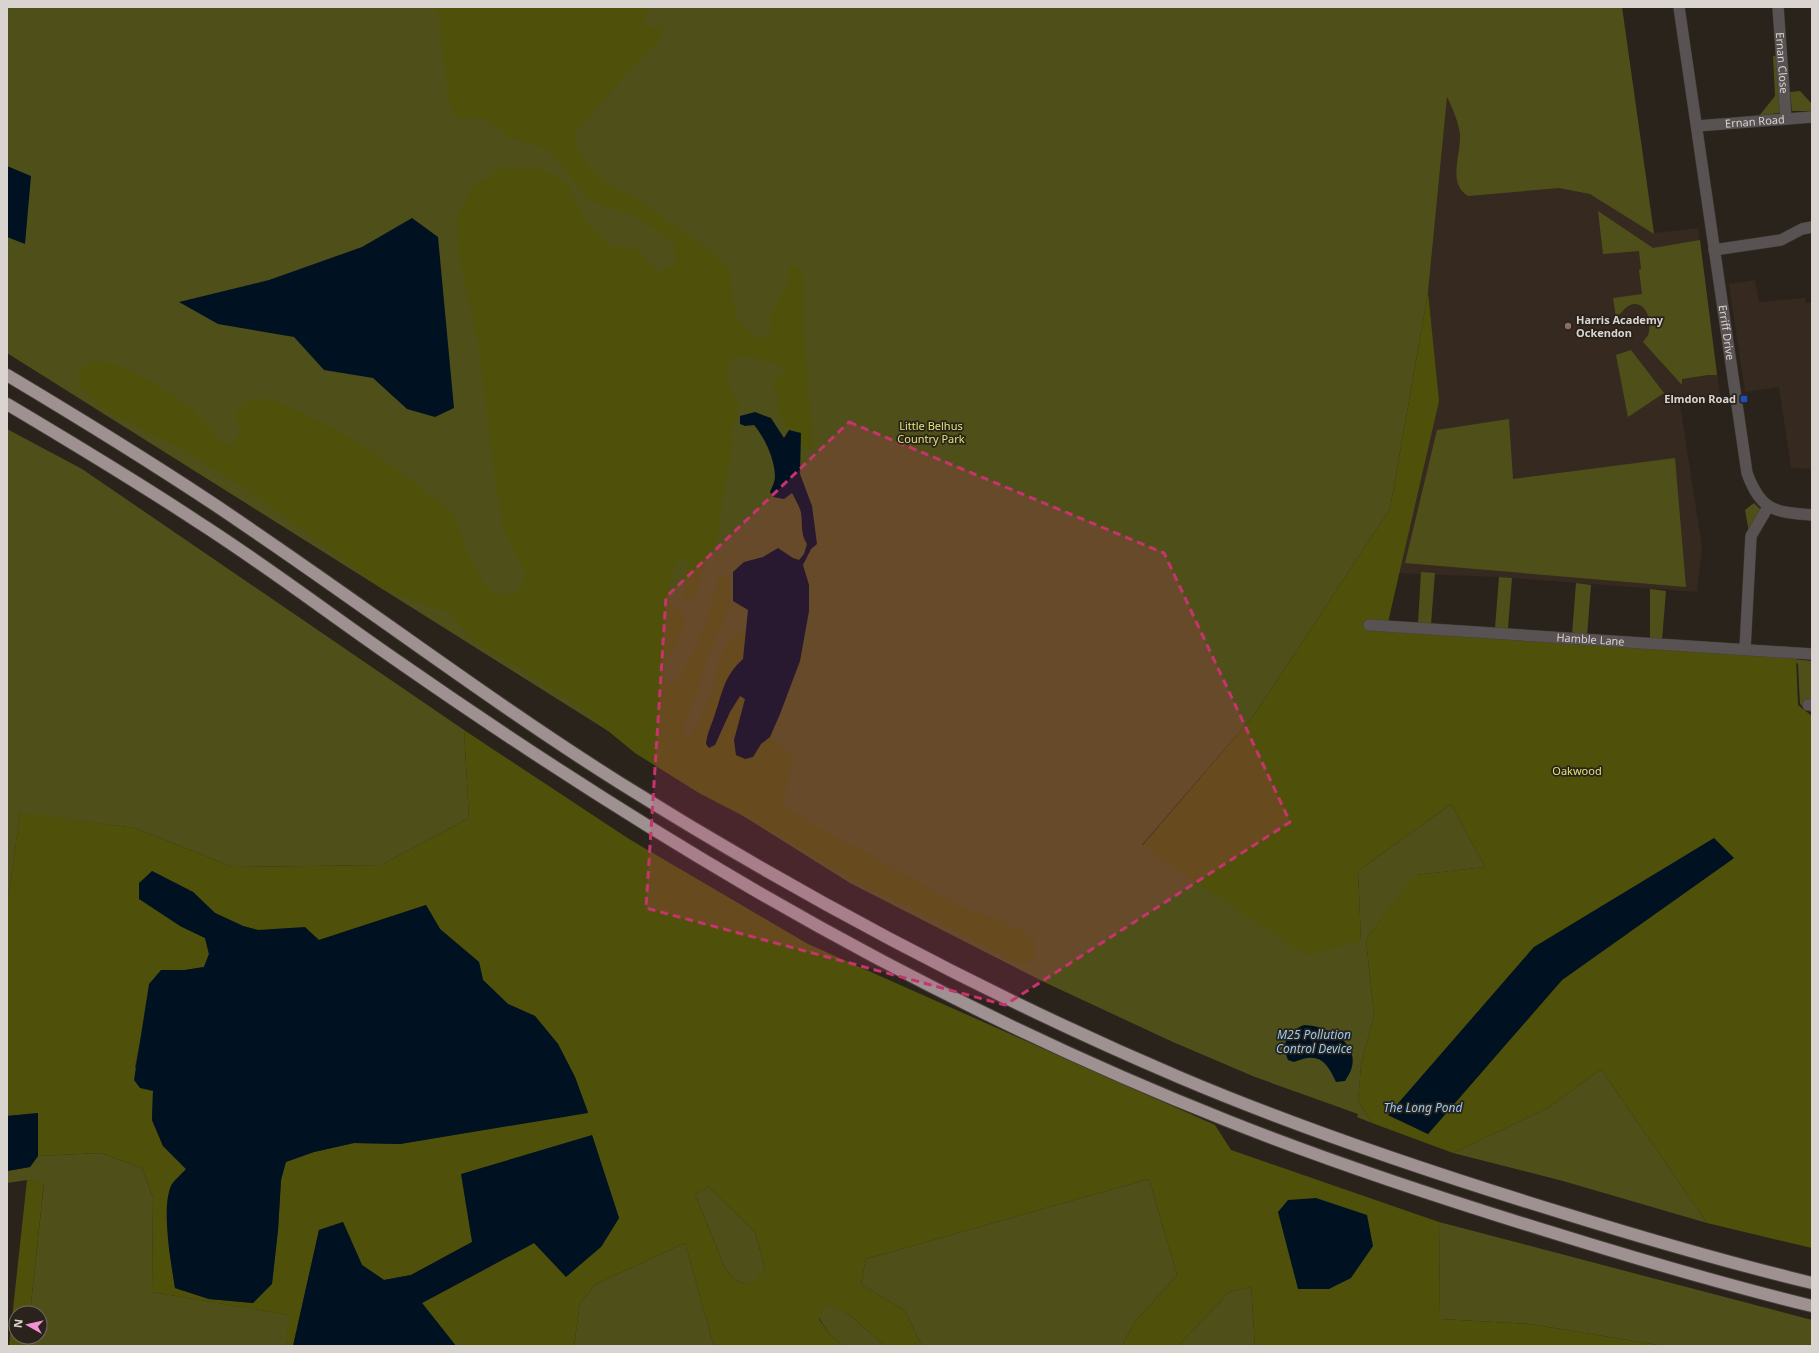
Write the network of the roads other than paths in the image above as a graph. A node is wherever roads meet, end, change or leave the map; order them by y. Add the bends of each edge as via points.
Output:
1 (1679, 7) edge
2 (1778, 7) edge
3 (1812, 117) edge
4 (1786, 119) junction
5 (1697, 126) junction
6 (1812, 227) edge
7 (1714, 250) junction
8 (7, 375) edge
9 (7, 404) edge
10 (1768, 507) junction
11 (1812, 515) edge
12 (1369, 625) dead end
13 (1745, 649) junction
14 (1812, 654) edge
15 (1812, 1283) edge
16 (1812, 1306) edge

1 - 5 street, Erriff Drive
2 - 4 street, Ernan Close
3 - 4 street, Ernan Road
4 - 5 street, Ernan Road
5 - 7 street, Erriff Drive
6 - 7 street via 1802,229 1781,240
7 - 10 street, Erriff Drive via 1747,473 1753,490
8 - 15 highway via 199,494 513,712 618,781 771,874 936,964 1125,1053 1236,1100 1348,1143 1451,1179 1603,1226
9 - 16 highway via 201,524 448,696 651,828 806,919 968,1004 1071,1054 1175,1100 1343,1165 1642,1260
10 - 11 street via 1779,512
10 - 13 street via 1751,536
12 - 13 street, Hamble Lane
13 - 14 street, Hamble Lane

